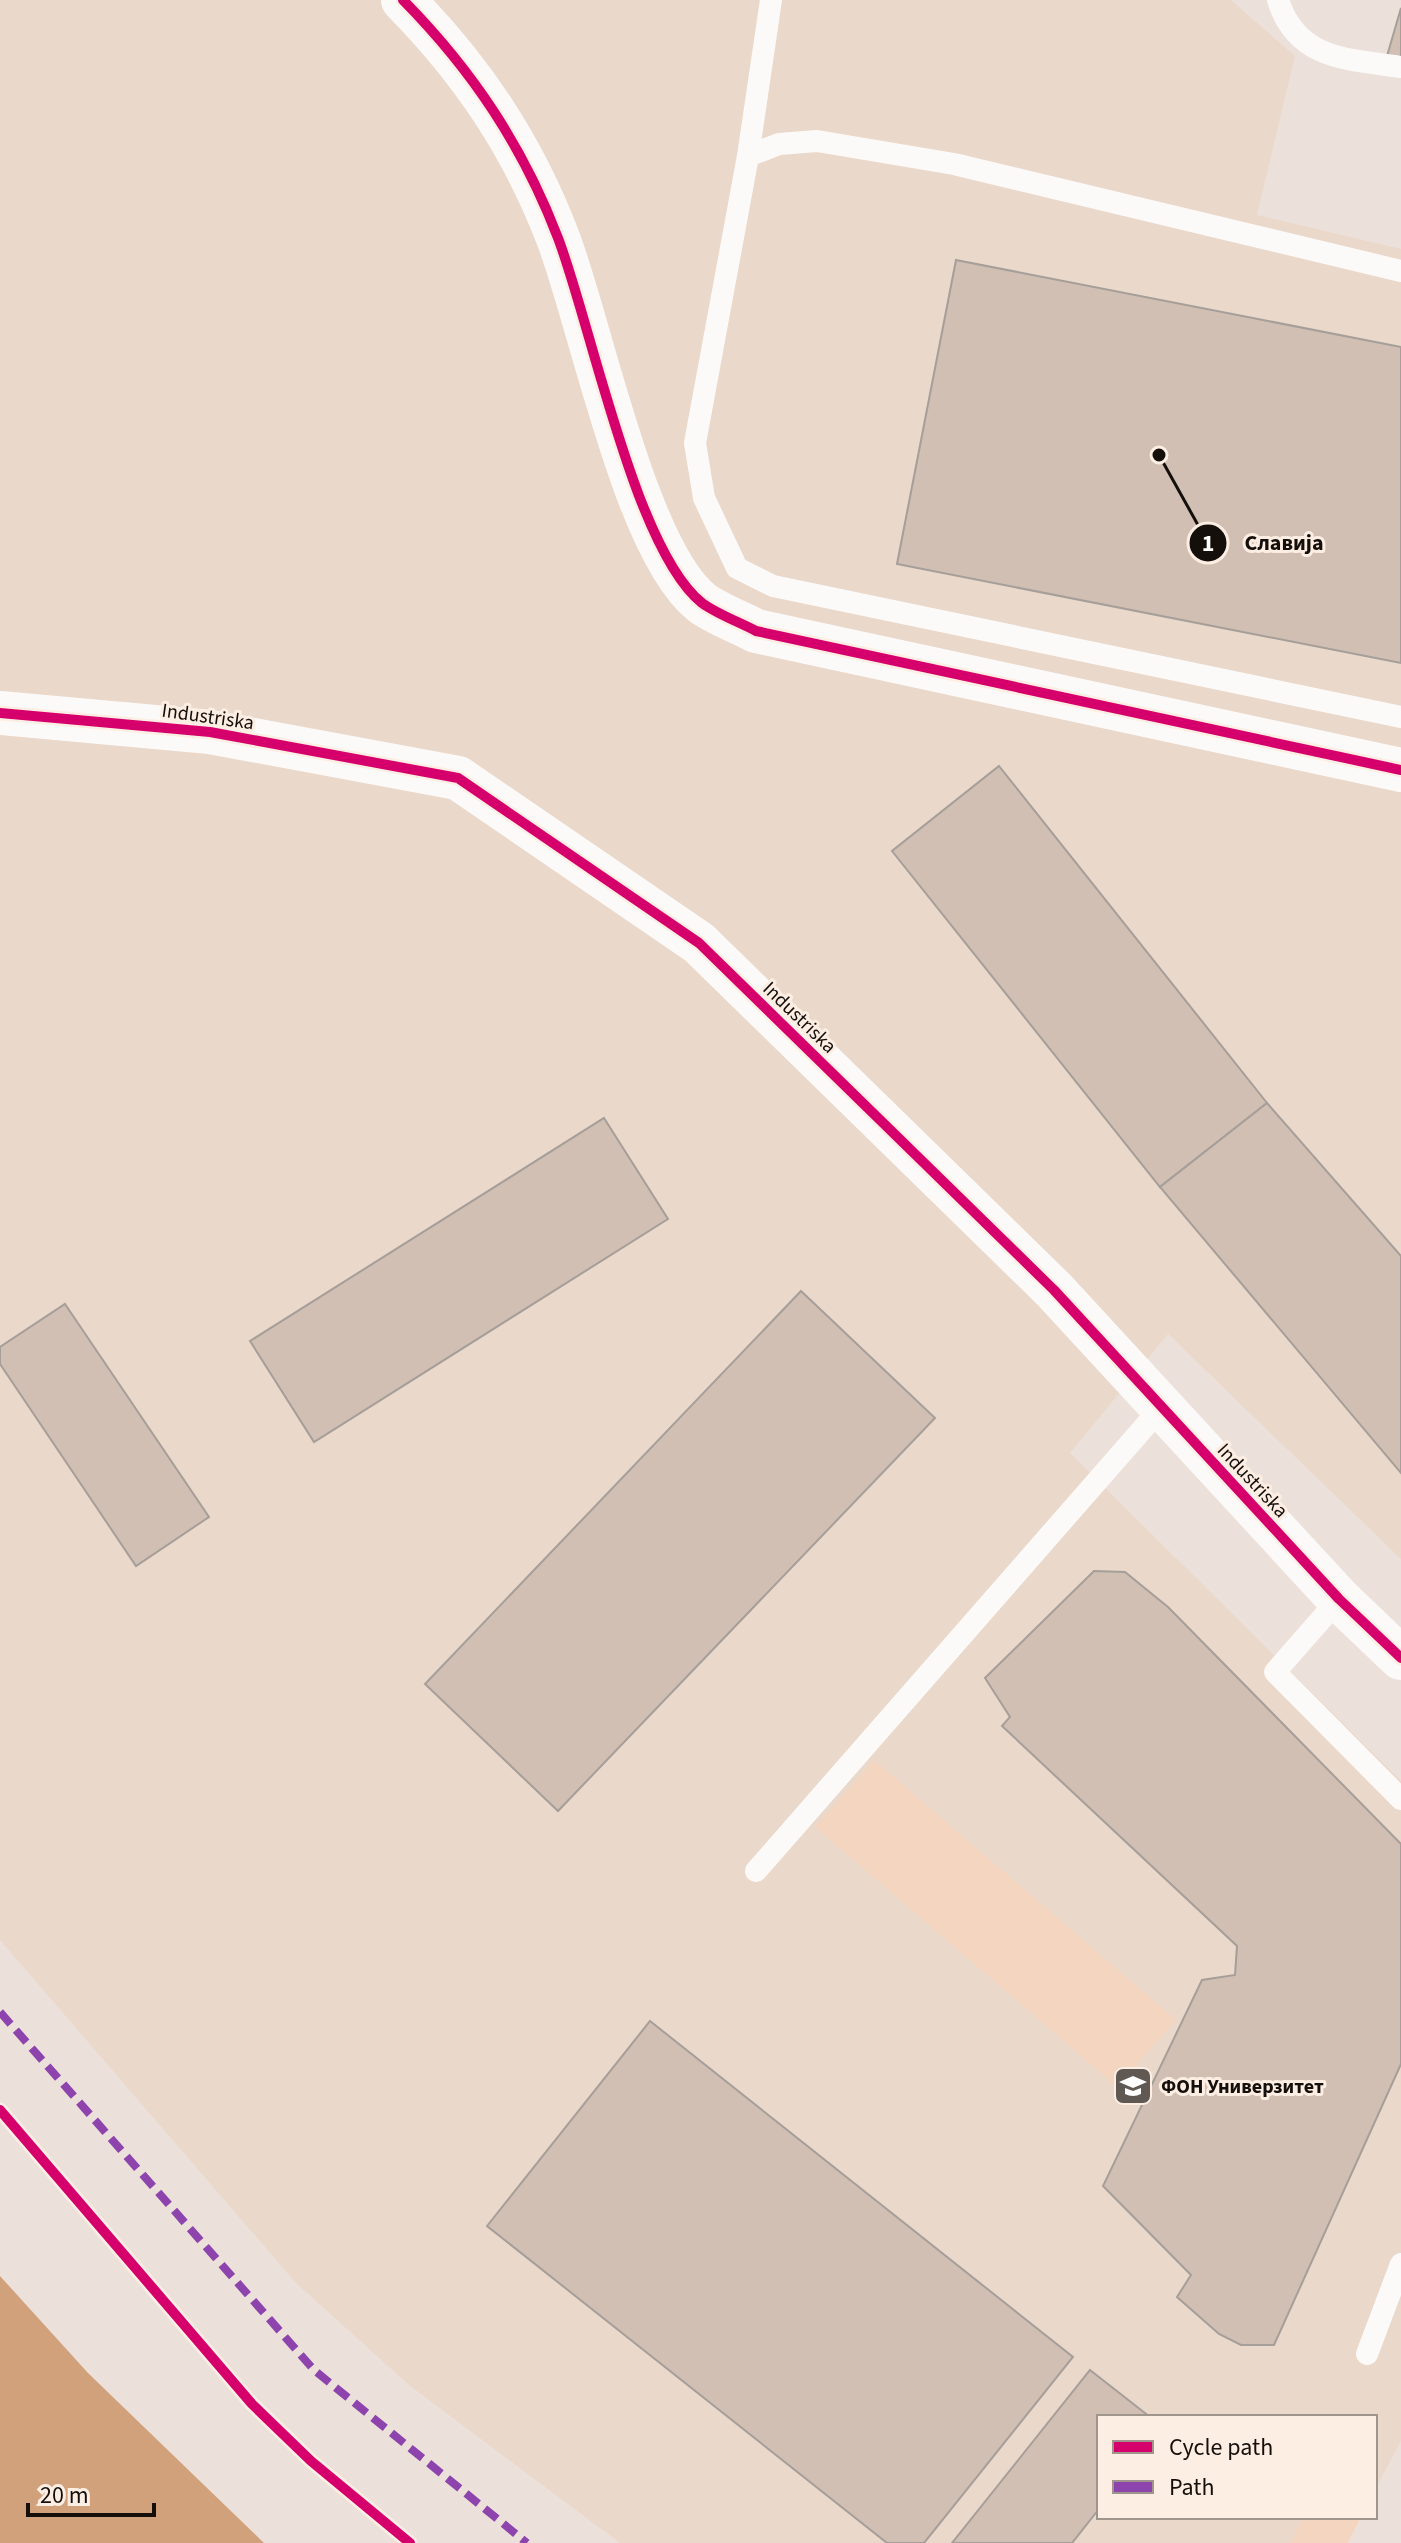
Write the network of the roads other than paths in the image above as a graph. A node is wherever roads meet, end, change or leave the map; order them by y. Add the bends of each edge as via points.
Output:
1 (403, 0) edge
2 (771, 0) edge
3 (1278, 0) edge
4 (1401, 67) edge
5 (748, 156) junction
6 (1401, 271) edge
7 (0, 713) edge
8 (1401, 717) edge
9 (1401, 770) edge
10 (1161, 1408) junction
11 (1339, 1599) junction
12 (1401, 1658) edge
13 (1401, 1799) edge
14 (756, 1871) dead end
15 (1401, 2264) edge
16 (1367, 2354) dead end

1 - 9 street via 442,40 500,116 557,235 633,479 668,559 701,602 756,631
2 - 5 lane
3 - 4 lane via 1291,32 1328,55
5 - 6 lane via 779,144 817,141 954,164
5 - 8 lane via 695,443 704,498 737,568 773,586
7 - 10 street, Industriska via 210,732 458,778 699,943 1054,1290
10 - 11 street, Industriska
10 - 14 lane
11 - 12 street, Industriska
11 - 13 lane via 1275,1672
15 - 16 lane

